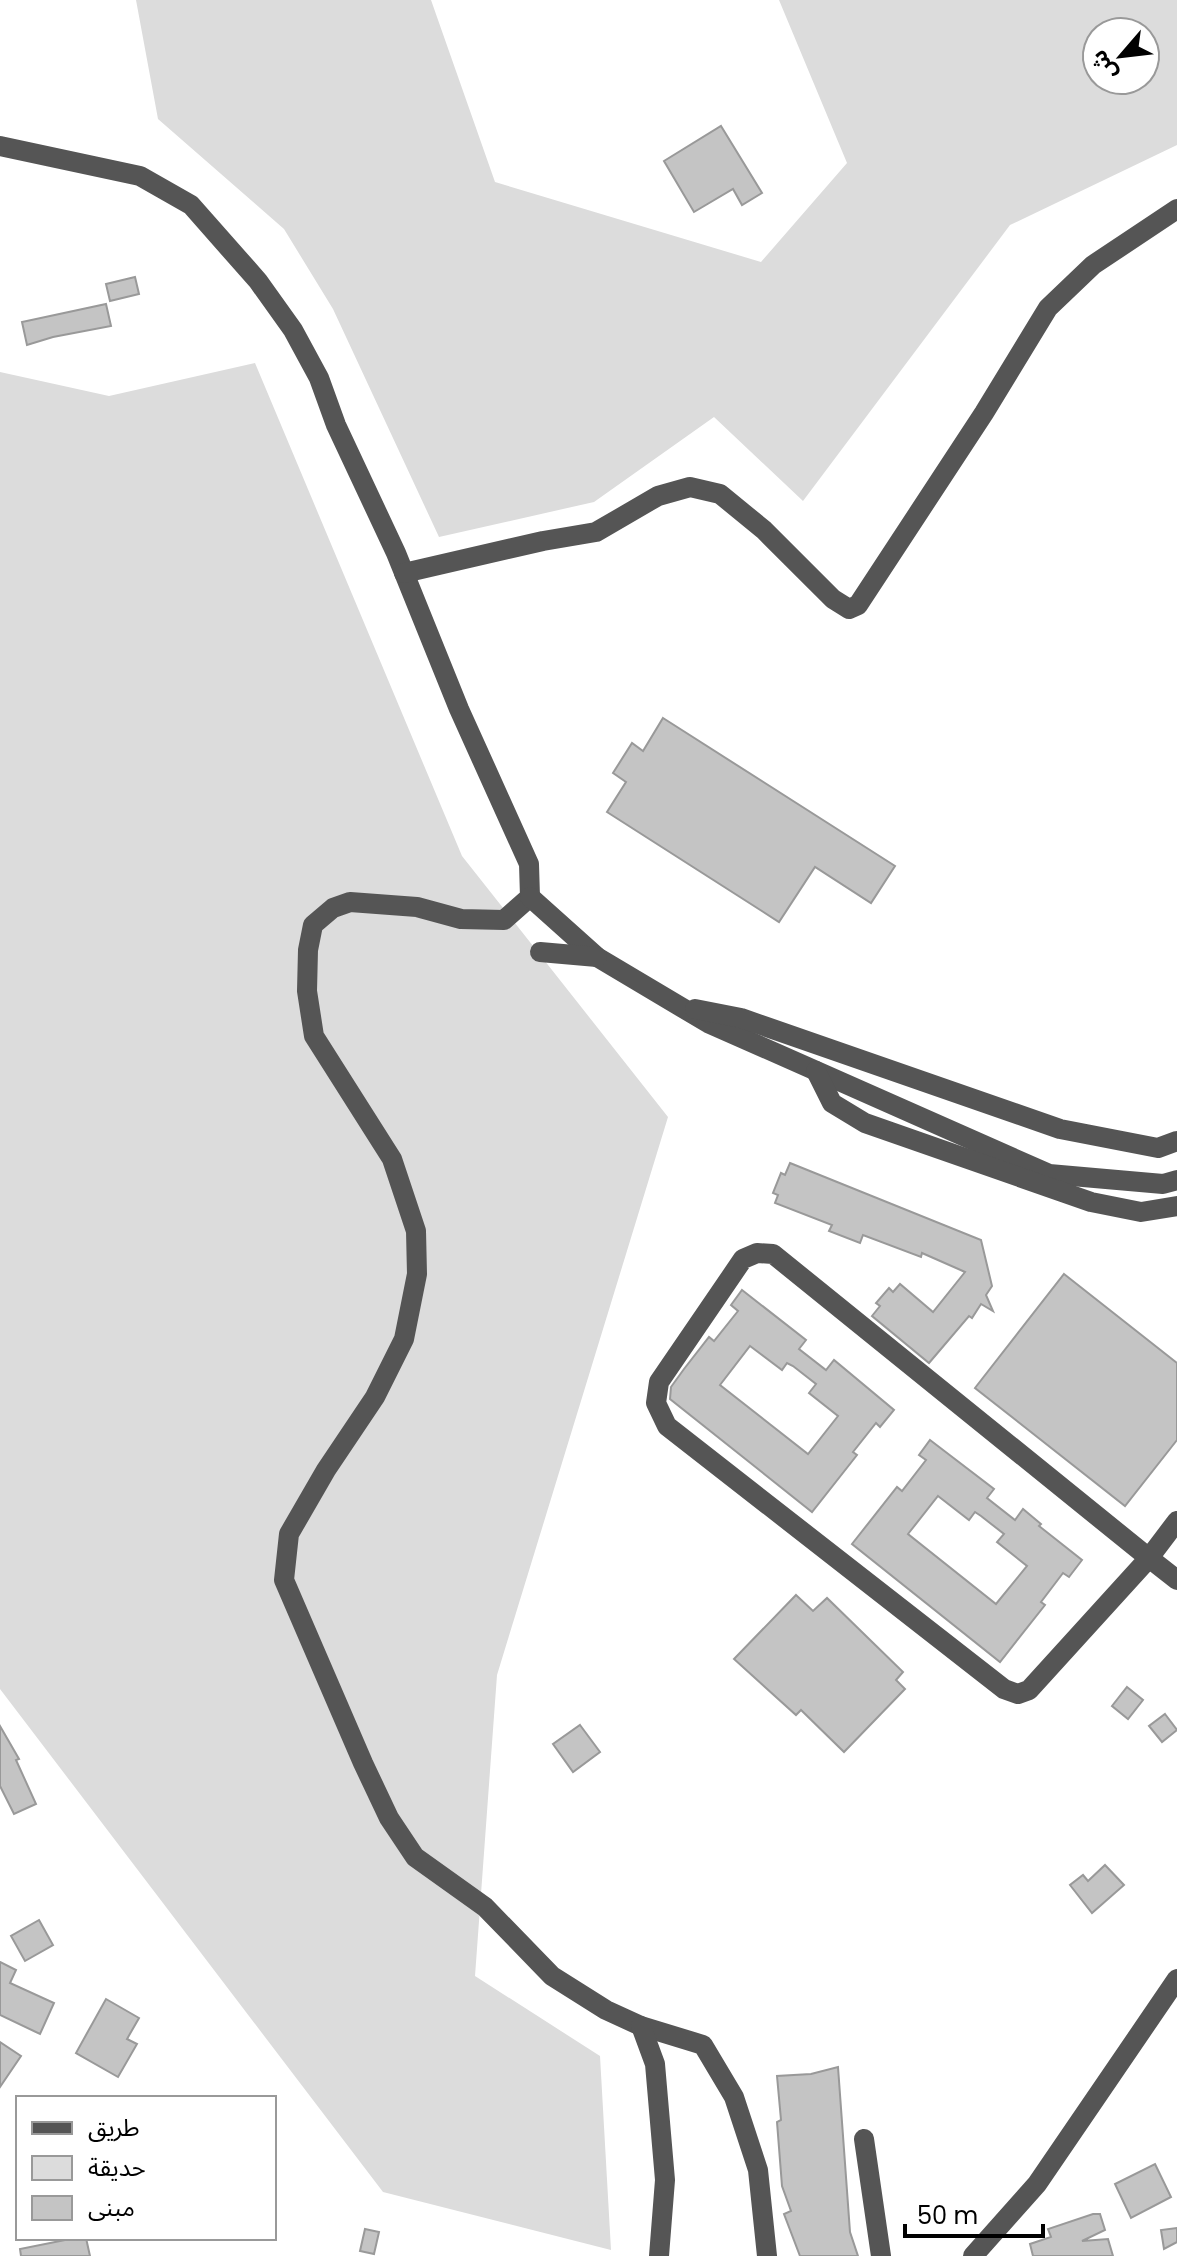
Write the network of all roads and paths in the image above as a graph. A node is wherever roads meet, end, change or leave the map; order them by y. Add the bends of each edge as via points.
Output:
1 (0, 146) edge
2 (1177, 209) edge
3 (404, 573) junction
4 (530, 897) junction
5 (540, 952) dead end
6 (597, 957) junction
7 (679, 1006) junction
8 (816, 1071) junction
9 (1177, 1141) edge
10 (1177, 1180) edge
11 (1177, 1206) edge
12 (1177, 1521) edge
13 (1149, 1558) junction
14 (1177, 1580) edge
15 (1177, 1979) edge
16 (641, 2026) junction
17 (864, 2139) dead end
18 (659, 2256) edge
19 (767, 2256) edge
20 (881, 2256) edge
21 (973, 2256) edge

1 - 3 street via 140,176 191,205 293,330
2 - 3 street via 1093,265 1048,308 858,605 849,609 833,599 720,494 690,487 658,496 596,532
3 - 4 street via 529,864
4 - 6 street
4 - 16 street via 504,920 350,902 313,925 307,991 314,1036 392,1159 416,1231 417,1274 404,1339 375,1397 289,1534 284,1580 369,1777 415,1857 485,1907 552,1976
5 - 6 street
6 - 7 street
7 - 8 street
7 - 9 street via 741,1018 1060,1129 1158,1148
8 - 10 street via 1049,1174 1163,1184
8 - 11 street via 832,1103 865,1123 1091,1202 1141,1212
12 - 13 street
13 - 13 street via 773,1254 743,1259 659,1382 656,1403 667,1426 1004,1689 1018,1694 1029,1690
13 - 14 street
15 - 21 street via 1037,2184
16 - 18 street via 655,2064 665,2180
16 - 19 street via 703,2045 734,2097 758,2170
17 - 20 street

